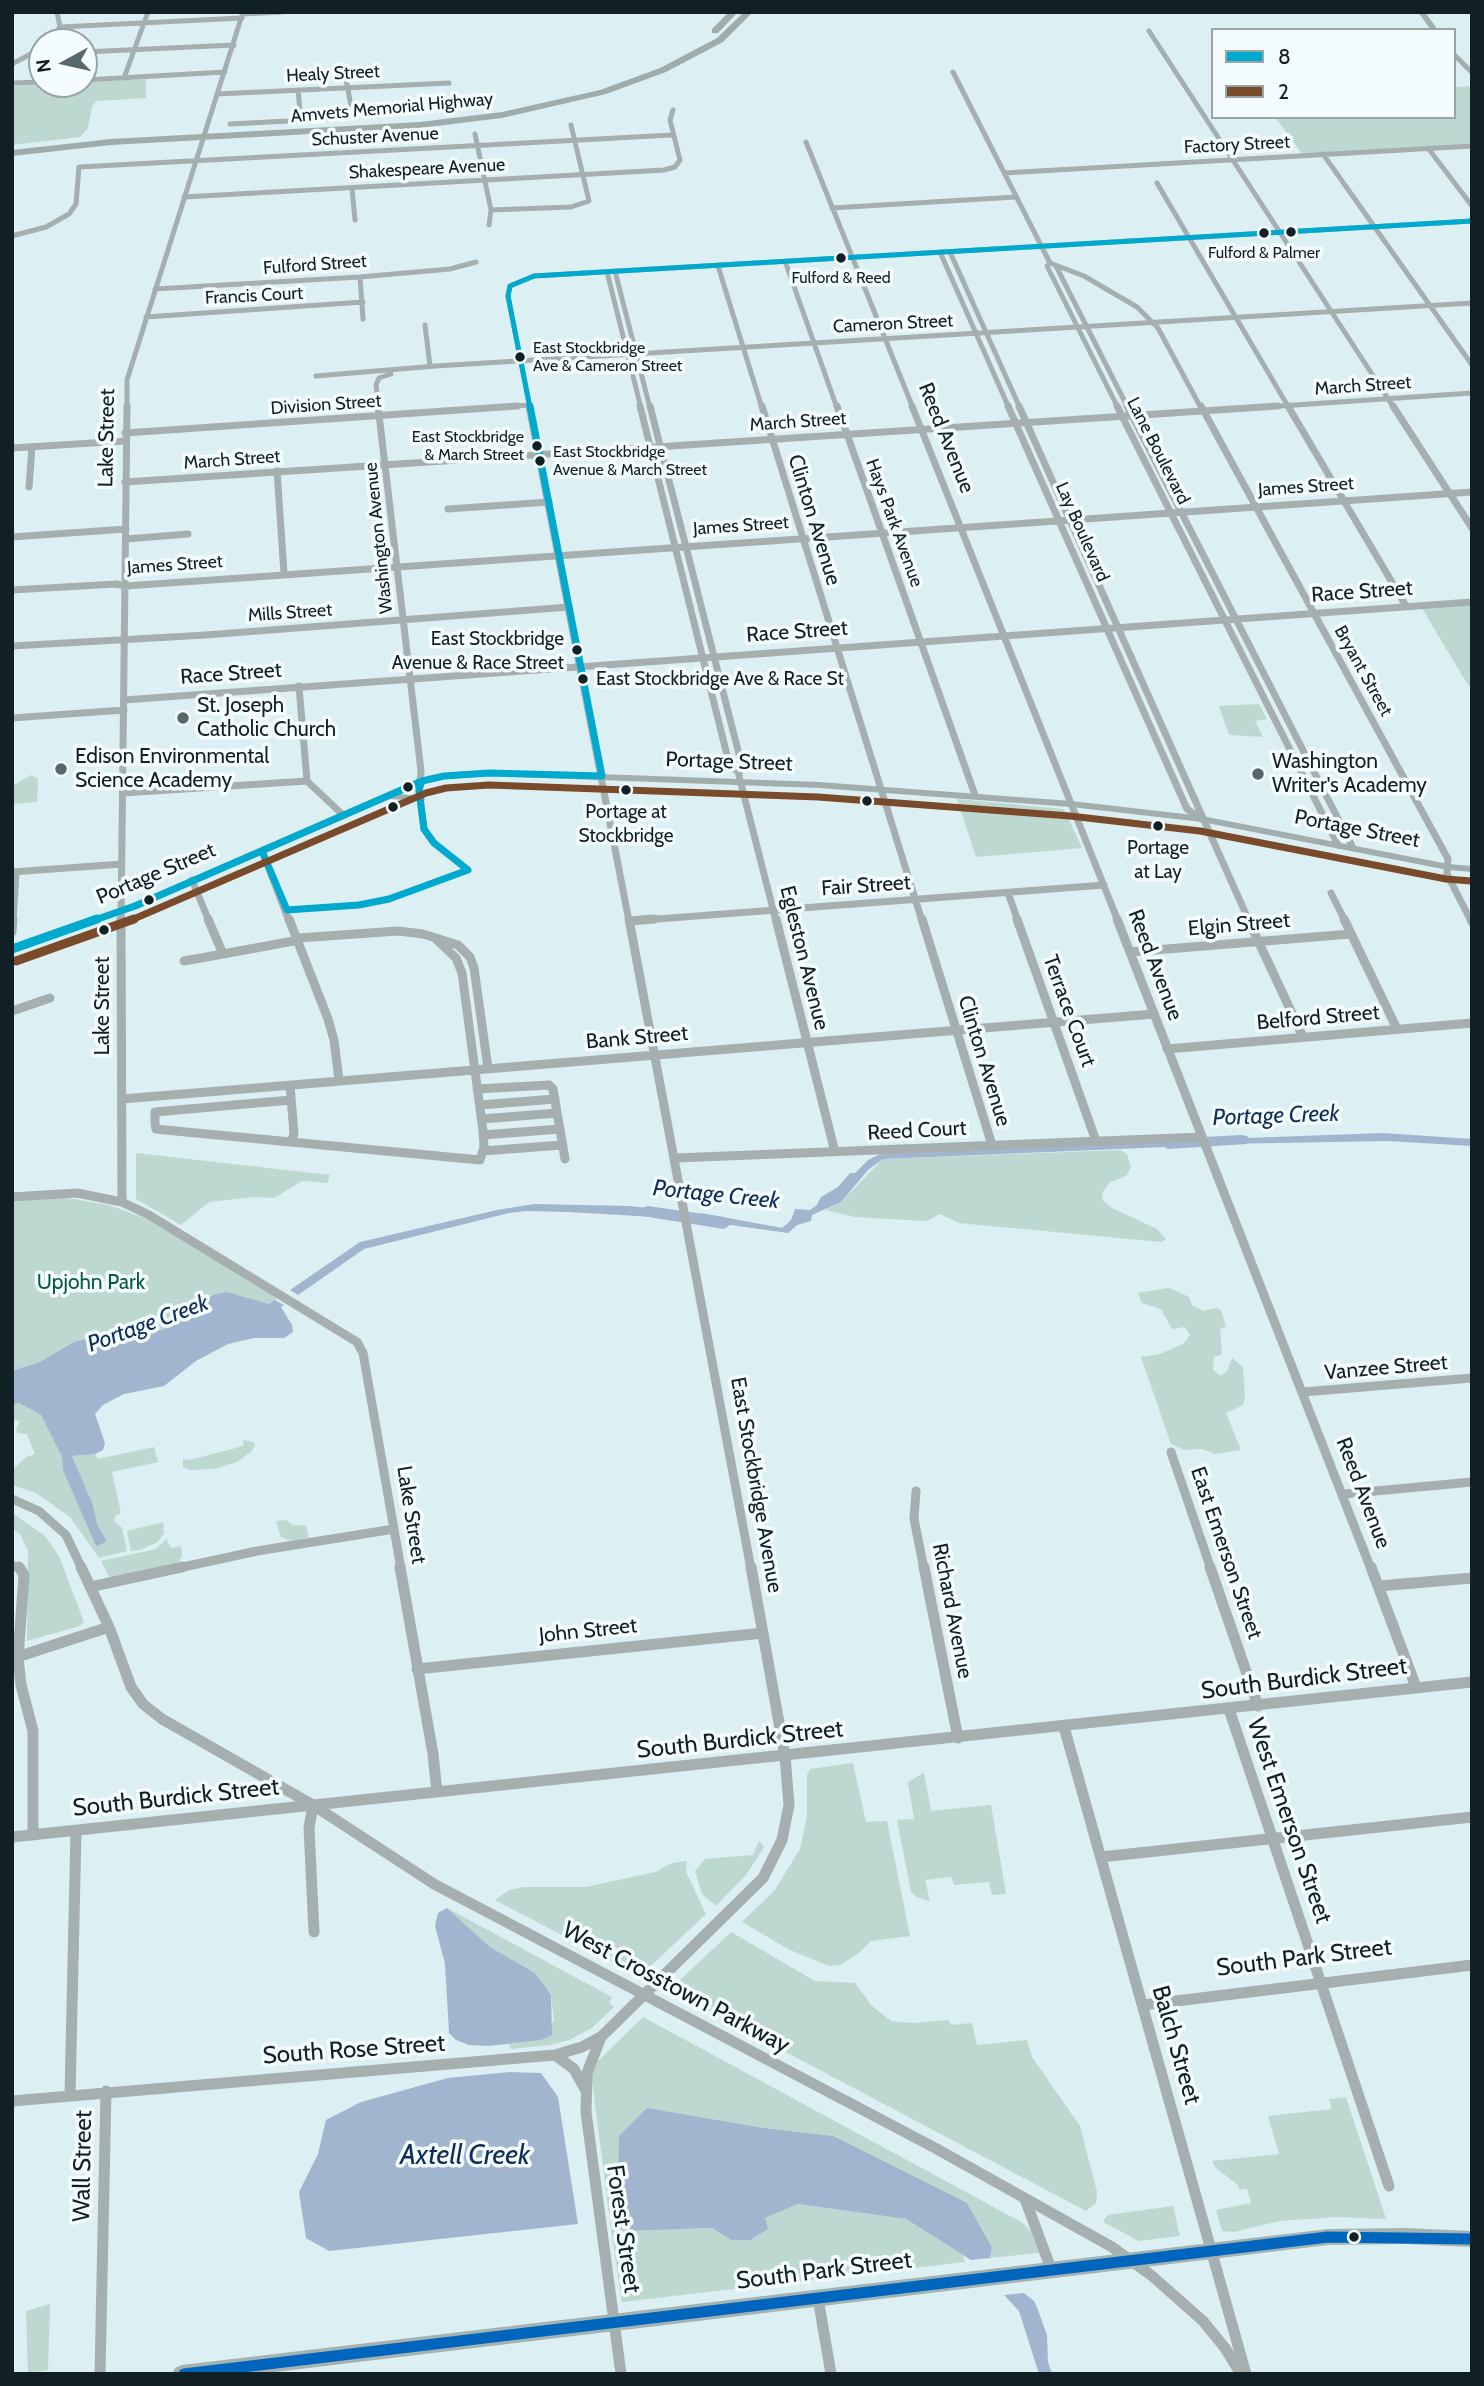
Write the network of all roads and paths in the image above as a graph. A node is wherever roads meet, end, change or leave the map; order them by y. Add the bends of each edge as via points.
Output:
1 (57, 12) edge
2 (148, 12) edge
3 (282, 12) edge
4 (734, 12) edge
5 (749, 12) edge
6 (1421, 12) edge
7 (243, 15) edge
8 (144, 22) junction
9 (60, 27) joint
10 (1433, 28) edge
11 (1149, 31) dead end
12 (233, 45) junction
13 (134, 50) junction
14 (98, 51) edge
15 (1456, 54) edge
16 (28, 57) edge
17 (12, 64) edge
18 (344, 68) dead end
19 (225, 72) junction
20 (953, 72) dead end
21 (1472, 74) edge
22 (124, 78) junction
23 (98, 79) edge
24 (449, 83) dead end
25 (349, 87) junction
26 (298, 90) junction
27 (217, 94) junction
28 (673, 110) dead end
29 (347, 120) junction
30 (301, 121) junction
31 (230, 124) dead end
32 (571, 125) dead end
33 (205, 134) junction
34 (475, 134) dead end
35 (672, 135) junction
36 (575, 140) junction
37 (806, 142) dead end
38 (477, 145) junction
39 (1472, 146) edge
40 (1429, 148) junction
41 (12, 150) edge
42 (1323, 154) junction
43 (1234, 159) junction
44 (195, 161) junction
45 (1004, 173) junction
46 (584, 175) junction
47 (484, 180) junction
48 (1157, 183) dead end
49 (352, 188) junction
50 (184, 197) junction
51 (1016, 197) junction
52 (1472, 206) edge
53 (832, 208) junction
54 (491, 210) junction
55 (355, 220) dead end
56 (1472, 221) edge
57 (489, 225) dead end
58 (1374, 226) junction
59 (1281, 232) junction
60 (12, 236) edge
61 (1189, 238) junction
62 (1041, 246) junction
63 (940, 252) junction
64 (950, 252) junction
65 (853, 257) junction
66 (785, 261) junction
67 (476, 262) dead end
68 (1053, 264) junction
69 (718, 265) junction
70 (615, 271) junction
71 (607, 272) junction
72 (360, 277) junction
73 (156, 289) junction
74 (967, 290) junction
75 (957, 291) junction
76 (363, 302) junction
77 (1472, 303) edge
78 (1430, 305) junction
79 (626, 311) junction
80 (617, 312) junction
81 (1332, 312) junction
82 (146, 317) junction
83 (1236, 317) junction
84 (363, 319) dead end
85 (1152, 323) junction
86 (425, 325) dead end
87 (1078, 327) junction
88 (1089, 327) junction
89 (976, 333) junction
90 (985, 333) junction
91 (886, 339) junction
92 (814, 343) junction
93 (742, 347) junction
94 (627, 354) junction
95 (637, 354) junction
96 (522, 361) junction
97 (1472, 365) edge
98 (430, 366) junction
99 (1110, 368) junction
100 (1099, 369) junction
101 (405, 370) junction
102 (316, 376) dead end
103 (1005, 376) junction
104 (995, 377) junction
105 (1472, 393) edge
106 (1388, 398) junction
107 (638, 399) junction
108 (649, 399) junction
109 (529, 405) junction
110 (1289, 405) junction
111 (1203, 410) junction
112 (382, 415) junction
113 (1122, 415) junction
114 (1133, 415) junction
115 (1016, 422) junction
116 (1026, 422) junction
117 (921, 428) junction
118 (846, 433) junction
119 (125, 437) junction
120 (770, 438) junction
121 (650, 445) junction
122 (660, 445) junction
123 (32, 447) junction
124 (12, 448) edge
125 (539, 453) junction
126 (387, 463) junction
127 (1147, 463) junction
128 (1158, 463) junction
129 (1047, 468) junction
130 (1037, 469) junction
131 (277, 471) junction
132 (125, 482) junction
133 (29, 487) dead end
134 (1472, 492) edge
135 (1449, 493) junction
136 (662, 494) junction
137 (673, 494) junction
138 (1345, 500) junction
139 (549, 502) junction
140 (1256, 506) junction
141 (448, 509) dead end
142 (1172, 512) junction
143 (1183, 512) junction
144 (1070, 519) junction
145 (1060, 520) junction
146 (961, 527) junction
147 (1472, 528) edge
148 (126, 530) junction
149 (881, 532) junction
150 (188, 534) dead end
151 (12, 537) edge
152 (802, 538) junction
153 (126, 539) junction
154 (686, 545) junction
155 (675, 546) junction
156 (559, 554) junction
157 (1209, 563) junction
158 (1198, 564) junction
159 (398, 565) junction
160 (1093, 571) junction
161 (1083, 572) junction
162 (284, 573) junction
163 (126, 586) junction
164 (12, 590) edge
165 (699, 598) junction
166 (688, 599) junction
167 (1472, 602) edge
168 (1406, 606) junction
169 (569, 607) junction
170 (1314, 613) junction
171 (1237, 618) junction
172 (1225, 619) junction
173 (404, 620) junction
174 (1118, 626) junction
175 (1107, 627) junction
176 (1003, 636) junction
177 (125, 639) junction
178 (920, 641) junction
179 (12, 646) edge
180 (835, 647) junction
181 (714, 655) junction
182 (702, 656) junction
183 (580, 665) junction
184 (411, 677) junction
185 (1269, 682) junction
186 (1258, 683) junction
187 (1145, 684) junction
188 (1133, 685) junction
189 (299, 686) junction
190 (124, 700) junction
191 (124, 710) junction
192 (729, 716) junction
193 (717, 717) junction
194 (12, 718) edge
195 (1173, 746) junction
196 (1160, 747) junction
197 (1303, 748) junction
198 (1291, 749) junction
199 (602, 776) junction
200 (739, 777) junction
201 (307, 781) junction
202 (422, 781) junction
203 (879, 788) junction
204 (123, 793) junction
205 (975, 795) junction
206 (388, 796) junction
207 (420, 799) junction
208 (1071, 804) junction
209 (343, 815) junction
210 (1202, 819) junction
211 (434, 843) dead end
212 (1338, 845) junction
213 (1353, 848) junction
214 (262, 851) junction
215 (122, 864) junction
216 (1448, 867) junction
217 (1472, 869) edge
218 (14, 872) edge
219 (192, 880) junction
220 (1104, 885) junction
221 (1008, 893) junction
222 (1331, 893) dead end
223 (915, 900) junction
224 (774, 910) junction
225 (121, 911) junction
226 (630, 921) junction
227 (1472, 922) edge
228 (12, 932) edge
229 (1351, 934) junction
230 (298, 939) junction
231 (435, 939) junction
232 (1259, 941) junction
233 (12, 949) edge
234 (1130, 952) junction
235 (223, 954) junction
236 (184, 961) dead end
237 (50, 998) dead end
238 (12, 1011) edge
239 (1154, 1014) junction
240 (1054, 1022) junction
241 (1472, 1023) edge
242 (1397, 1029) junction
243 (956, 1030) junction
244 (1303, 1037) junction
245 (807, 1042) junction
246 (1167, 1049) junction
247 (656, 1054) junction
248 (488, 1068) junction
249 (473, 1070) junction
250 (339, 1080) junction
251 (290, 1085) junction
252 (477, 1089) junction
253 (555, 1098) junction
254 (122, 1100) junction
255 (291, 1100) junction
256 (480, 1105) junction
257 (557, 1113) junction
258 (482, 1119) junction
259 (560, 1129) junction
260 (483, 1135) junction
261 (1203, 1140) junction
262 (1096, 1141) junction
263 (291, 1142) junction
264 (562, 1145) junction
265 (992, 1145) junction
266 (482, 1151) junction
267 (835, 1152) junction
268 (677, 1158) junction
269 (565, 1159) dead end
270 (12, 1197) edge
271 (122, 1202) junction
272 (1472, 1378) edge
273 (1303, 1392) junction
274 (1171, 1452) dead end
275 (1472, 1482) edge
276 (916, 1491) dead end
277 (1343, 1494) junction
278 (12, 1499) edge
279 (394, 1529) junction
280 (15, 1566) edge
281 (1472, 1578) edge
282 (1378, 1586) junction
283 (90, 1587) junction
284 (109, 1627) junction
285 (763, 1633) junction
286 (15, 1658) edge
287 (417, 1669) junction
288 (1472, 1682) edge
289 (1416, 1688) junction
290 (1258, 1706) junction
291 (1229, 1709) junction
292 (1065, 1727) junction
293 (958, 1738) junction
294 (785, 1756) junction
295 (437, 1792) junction
296 (313, 1805) junction
297 (1472, 1817) edge
298 (76, 1831) junction
299 (33, 1835) junction
300 (12, 1837) edge
301 (1274, 1839) junction
302 (1101, 1857) junction
303 (314, 1932) dead end
304 (1472, 1965) edge
305 (1320, 1982) junction
306 (642, 1995) junction
307 (1143, 2005) junction
308 (601, 2036) junction
309 (555, 2054) junction
310 (585, 2090) junction
311 (106, 2091) junction
312 (70, 2095) junction
313 (12, 2101) edge
314 (1389, 2186) dead end
315 (1025, 2199) junction
316 (1472, 2239) edge
317 (1211, 2251) junction
318 (1132, 2260) junction
319 (1051, 2269) junction
320 (818, 2298) junction
321 (615, 2322) junction
322 (212, 2372) edge
323 (100, 2374) edge
324 (182, 2374) edge
325 (621, 2374) edge
326 (831, 2374) edge
327 (1243, 2374) edge

1 - 9 street
2 - 8 street
3 - 7 street
4 - 29 highway, Amvets Memorial Highway via 685,51 581,91 484,111
5 - 33 highway, Amvets Memorial Highway via 720,40 688,59 631,83 566,102 441,124
6 - 10 main road
7 - 8 street
7 - 12 street, Lake Street
8 - 9 street
8 - 13 street
11 - 43 street
12 - 13 street
12 - 19 street, Lake Street
13 - 14 street
13 - 22 street
15 - 21 main road
16 - 17 street
18 - 25 street
19 - 22 street
19 - 27 street, Lake Street
20 - 45 street, Lane Boulevard
22 - 23 street
24 - 25 street, Healy Street
25 - 26 street, Healy Street
25 - 29 street
26 - 27 street, Healy Street
26 - 30 street
27 - 33 street, Lake Street
28 - 35 street
29 - 30 street
29 - 33 highway, Amvets Memorial Highway
30 - 31 street
32 - 36 street
33 - 41 highway, Amvets Memorial Highway
33 - 41 highway, Amvets Memorial Highway via 95,138
33 - 44 street, Lake Street
34 - 38 street
35 - 36 street, Schuster Avenue
35 - 46 street, Shakespeare Avenue via 680,160 671,168
36 - 38 street, Schuster Avenue
36 - 46 street
37 - 53 street, Reed Avenue
38 - 44 street, Schuster Avenue
38 - 47 street
39 - 40 street, Factory Street
40 - 42 street, Factory Street
40 - 52 street
42 - 43 street, Factory Street
42 - 58 street
43 - 45 street, Factory Street
43 - 59 street
44 - 50 street, Lake Street
44 - 60 street, Schuster Avenue via 79,167 76,204 69,214 47,227
45 - 51 street, Lane Boulevard
46 - 47 street, Shakespeare Avenue
46 - 54 street via 590,197 585,204
47 - 49 street, Shakespeare Avenue
47 - 54 street
48 - 61 street
49 - 50 street, Shakespeare Avenue
49 - 55 street
50 - 73 street, Lake Street
51 - 53 street
51 - 62 street, Lane Boulevard
53 - 65 street, Reed Avenue
54 - 57 street
56 - 58 street
58 - 59 street
58 - 78 street
59 - 61 street
59 - 81 street
61 - 62 street
61 - 83 street
62 - 64 street
62 - 68 street, Lane Boulevard
63 - 64 street
63 - 65 street
63 - 75 street, Lay Boulevard
64 - 74 street, Lay Boulevard
65 - 66 street
65 - 91 street, Reed Avenue
66 - 69 street
66 - 92 street, Hays Park Avenue
67 - 72 street, Fulford Street via 450,269
68 - 85 street, Bryant Street via 1115,292
68 - 87 street, Lane Boulevard via 1047,267
68 - 88 street, Lane Boulevard
69 - 70 street
69 - 93 street, Clinton Avenue
70 - 71 street
70 - 79 street, Egleston Avenue
71 - 80 street, Egleston Avenue
71 - 96 street, East Stockbridge Avenue via 534,276 513,283 508,296
72 - 73 street, Fulford Street
72 - 76 street
73 - 82 street, Lake Street
74 - 75 street
74 - 90 street, Lay Boulevard
75 - 89 street, Lay Boulevard
76 - 82 street, Francis Court
76 - 84 street
77 - 78 street, Cameron Street
78 - 81 street, Cameron Street
78 - 97 street
79 - 80 street
79 - 95 street, Egleston Avenue
80 - 94 street, Egleston Avenue
81 - 83 street, Cameron Street
81 - 106 street
82 - 119 street, Lake Street via 127,380
83 - 85 street, Cameron Street
83 - 110 street
85 - 88 street, Cameron Street
85 - 111 street, Bryant Street
86 - 98 street
87 - 88 street, Cameron Street
87 - 90 street, Cameron Street
87 - 100 street, Lane Boulevard
88 - 99 street, Lane Boulevard
89 - 90 street, Cameron Street
89 - 91 street, Cameron Street
89 - 104 street, Lay Boulevard
90 - 103 street, Lay Boulevard
91 - 92 street, Cameron Street
91 - 117 street, Reed Avenue
92 - 93 street, Cameron Street
92 - 118 street, Hays Park Avenue
93 - 95 street, Cameron Street
93 - 120 street, Clinton Avenue
94 - 95 street, Cameron Street
94 - 96 street, Cameron Street
94 - 107 street, Egleston Avenue
95 - 108 street, Egleston Avenue
96 - 98 street, Cameron Street
96 - 109 street, East Stockbridge Avenue
98 - 101 street, Cameron Street
99 - 100 street
99 - 114 street, Lane Boulevard
100 - 113 street, Lane Boulevard
101 - 102 street, Cameron Street
101 - 112 street, Washington Avenue via 377,381
103 - 104 street
103 - 116 street, Lay Boulevard
104 - 115 street, Lay Boulevard
105 - 106 street, March Street
106 - 110 street, March Street
106 - 135 street
107 - 108 street
107 - 121 street, Egleston Avenue
108 - 122 street, Egleston Avenue
109 - 112 street, Division Street
109 - 125 street, East Stockbridge Avenue
110 - 111 street, March Street
110 - 138 street
111 - 114 street, March Street
111 - 140 street, Bryant Street
112 - 119 street, Division Street
112 - 126 street, Washington Avenue
113 - 114 street, March Street
113 - 116 street, March Street
113 - 127 street, Lane Boulevard
114 - 128 street, Lane Boulevard
115 - 116 street, March Street
115 - 117 street, March Street
115 - 130 street, Lay Boulevard
116 - 129 street, Lay Boulevard
117 - 118 street, March Street
117 - 146 street, Reed Avenue
118 - 120 street, March Street
118 - 149 street, Hays Park Avenue
119 - 123 street, Division Street
119 - 132 street, Lake Street
120 - 122 street, March Street
120 - 152 street, Clinton Avenue
121 - 122 street, March Street
121 - 125 street, March Street
121 - 136 street, Egleston Avenue
122 - 137 street, Egleston Avenue
123 - 124 street, Division Street
123 - 133 street
125 - 126 street, March Street
125 - 139 street, East Stockbridge Avenue
126 - 131 street, March Street
126 - 159 street, Washington Avenue
127 - 128 street
127 - 142 street, Lane Boulevard
128 - 143 street, Lane Boulevard
129 - 130 street
129 - 144 street, Lay Boulevard
130 - 145 street, Lay Boulevard
131 - 132 street, March Street
131 - 162 street
132 - 148 street, Lake Street
134 - 135 street, James Street
135 - 138 street, James Street
135 - 147 street
136 - 137 street
136 - 155 street, Egleston Avenue
137 - 154 street, Egleston Avenue
138 - 140 street, James Street
138 - 168 street
139 - 141 street
139 - 156 street, East Stockbridge Avenue
140 - 143 street, James Street
140 - 170 street, Bryant Street
142 - 143 street, James Street
142 - 144 street, James Street
142 - 158 street, Lane Boulevard
143 - 157 street, Lane Boulevard
144 - 145 street, James Street
144 - 160 street, Lay Boulevard
145 - 146 street, James Street
145 - 161 street, Lay Boulevard
146 - 149 street, James Street
146 - 176 street, Reed Avenue
148 - 151 street
148 - 153 street, Lake Street
149 - 152 street, James Street
149 - 178 street, Hays Park Avenue
150 - 153 street
152 - 154 street, James Street
152 - 180 street, Clinton Avenue
153 - 163 street, Lake Street
154 - 155 street, James Street
154 - 165 street, Egleston Avenue
155 - 156 street, James Street
155 - 166 street, Egleston Avenue
156 - 159 street, James Street
156 - 169 street, East Stockbridge Avenue
157 - 158 street
157 - 171 street, Lane Boulevard
158 - 172 street, Lane Boulevard
159 - 162 street, James Street
159 - 173 street, Washington Avenue
160 - 161 street
160 - 174 street, Lay Boulevard
161 - 175 street, Lay Boulevard
162 - 163 street, James Street
163 - 164 street, James Street
163 - 177 street, Lake Street
165 - 166 street
165 - 181 street, Egleston Avenue
166 - 182 street, Egleston Avenue
167 - 168 street, Race Street
168 - 170 street, Race Street
169 - 173 street, Mills Street
169 - 183 street, East Stockbridge Avenue
170 - 171 street, Race Street
170 - 216 street, Bryant Street via 1447,855
171 - 172 street, Race Street
171 - 185 street, Lane Boulevard
172 - 174 street, Race Street
172 - 186 street, Lane Boulevard
173 - 177 street, Mills Street
173 - 184 street, Washington Avenue
174 - 175 street, Race Street
174 - 187 street, Lay Boulevard
175 - 176 street, Race Street
175 - 188 street, Lay Boulevard
176 - 178 street, Race Street
176 - 208 street, Reed Avenue
177 - 179 street, Mills Street
177 - 190 street, Lake Street
178 - 180 street, Race Street
178 - 205 street, Hays Park Avenue
180 - 181 street, Race Street
180 - 203 street, Clinton Avenue
181 - 182 street, Race Street
181 - 192 street, Egleston Avenue
182 - 183 street, Race Street
182 - 193 street, Egleston Avenue
183 - 184 street, Race Street
183 - 199 street, East Stockbridge Avenue
184 - 189 street, Race Street
184 - 202 street, Washington Avenue
185 - 186 street
185 - 197 street, Lane Boulevard
186 - 198 street, Lane Boulevard
187 - 188 street
187 - 195 street, Lay Boulevard
188 - 196 street, Lay Boulevard
189 - 190 street, Race Street
189 - 201 street
190 - 191 street, Lake Street
191 - 194 street
191 - 204 street, Lake Street
192 - 193 street
192 - 200 street, Egleston Avenue via 741,762
193 - 200 street, Egleston Avenue via 729,764
195 - 196 street
195 - 210 street, Lay Boulevard
196 - 210 street, Lay Boulevard via 1187,809
197 - 198 street
197 - 213 street, Lane Boulevard
198 - 212 street, Lane Boulevard
199 - 200 main road, Portage Street
199 - 202 main road, Portage Street via 489,773
199 - 226 street, East Stockbridge Avenue
200 - 203 main road, Portage Street
200 - 224 street, Egleston Avenue
201 - 204 street
201 - 209 street
202 - 206 main road, Portage Street
202 - 207 street, Washington Avenue
203 - 205 main road, Portage Street
203 - 223 street, Clinton Avenue
204 - 215 street, Lake Street
205 - 208 main road, Portage Street
206 - 207 main road
206 - 209 main road, Portage Street
207 - 211 street, Washington Avenue via 424,829
208 - 210 main road, Portage Street
208 - 220 street, Reed Avenue
209 - 214 main road, Portage Street
210 - 212 main road, Portage Street
210 - 232 street, Lay Boulevard
212 - 213 main road, Portage Street
213 - 216 main road, Portage Street
214 - 219 main road, Portage Street
214 - 230 street
215 - 218 street
215 - 225 street, Lake Street
216 - 217 main road, Portage Street
216 - 227 street, Bryant Street via 1447,874
218 - 228 street
219 - 225 main road, Portage Street
219 - 235 street
220 - 221 street, Fair Street
220 - 234 street, Reed Avenue
221 - 223 street, Fair Street
221 - 240 street, Terrace Court
222 - 229 street
223 - 224 street, Fair Street
223 - 243 street, Clinton Avenue
224 - 226 street, Fair Street
224 - 245 street, Egleston Avenue
225 - 233 main road, Portage Street
225 - 254 street, Lake Street
226 - 247 street, East Stockbridge Avenue
229 - 232 street, Elgin Street
229 - 242 street
230 - 231 street via 398,931
230 - 235 street
230 - 250 street via 332,1030
231 - 248 street via 458,944 470,957
231 - 249 street via 456,958 462,973
232 - 234 street, Elgin Street
232 - 244 street, Lay Boulevard
234 - 239 street, Reed Avenue
235 - 236 street
237 - 238 street
239 - 240 street, Bank Street
239 - 246 street, Reed Avenue
240 - 243 street, Bank Street
240 - 262 street, Terrace Court
241 - 242 street, Belford Street
242 - 244 street, Belford Street
243 - 245 street, Bank Street
243 - 265 street, Clinton Avenue
244 - 246 street, Belford Street
245 - 247 street, Bank Street
245 - 267 street, Egleston Avenue
246 - 261 street, Reed Avenue
247 - 248 street, Bank Street
247 - 268 street, East Stockbridge Avenue
248 - 249 street, Bank Street
249 - 250 street, Bank Street
249 - 252 street
250 - 251 street, Bank Street
251 - 254 street, Bank Street
251 - 255 street
252 - 253 street via 549,1085
252 - 256 street
253 - 256 street
253 - 257 street
254 - 271 street, Lake Street
255 - 263 street
255 - 263 street via 155,1112 155,1124 156,1129
256 - 258 street
257 - 258 street
257 - 259 street
258 - 260 street
259 - 260 street
259 - 264 street
260 - 266 street
261 - 262 street, Reed Court
261 - 273 street, Reed Avenue
262 - 265 street, Reed Court
263 - 266 street via 480,1160
264 - 266 street
264 - 269 street
265 - 267 street, Reed Court
267 - 268 street, Reed Court
268 - 285 street, East Stockbridge Avenue
270 - 271 street via 77,1193
271 - 279 street, Lake Street via 357,1342 363,1353
272 - 273 street, Vanzee Street
273 - 277 street, Reed Avenue
274 - 290 street, East Emerson Street
275 - 277 street
276 - 293 street, Richard Avenue via 914,1519
277 - 282 street, Reed Avenue
278 - 283 street, West Crosstown Parkway via 39,1511 66,1535
279 - 283 street via 257,1551
279 - 287 street, Lake Street
280 - 286 street via 24,1581
281 - 282 street
282 - 289 street, Reed Avenue
283 - 284 street, West Crosstown Parkway
284 - 286 street
284 - 296 street, West Crosstown Parkway via 124,1672 144,1703 177,1729
285 - 287 street, John Street
285 - 294 street, East Stockbridge Avenue
286 - 299 street via 33,1731
287 - 295 street, Lake Street
288 - 289 street, South Burdick Street
289 - 290 street, South Burdick Street
290 - 291 street, South Burdick Street
291 - 292 street, South Burdick Street
291 - 301 street, West Emerson Street
292 - 293 street, South Burdick Street
292 - 302 street, Balch Street
293 - 294 street, South Burdick Street
294 - 295 street, South Burdick Street
294 - 306 street, East Stockbridge Avenue via 787,1821 763,1878
295 - 296 street, South Burdick Street
296 - 298 street, South Burdick Street
296 - 303 street via 309,1828
296 - 306 street, West Crosstown Parkway via 434,1884
297 - 301 street
298 - 299 street, South Burdick Street
298 - 312 street, Wall Street
299 - 300 street, South Burdick Street
301 - 302 street
301 - 305 street, West Emerson Street
302 - 307 street, Balch Street
304 - 305 street, South Park Street
305 - 307 street, South Park Street
305 - 314 street, West Emerson Street
306 - 308 street, East Stockbridge Avenue
306 - 315 street, West Crosstown Parkway
307 - 317 street, Balch Street
308 - 309 street, South Rose Street
308 - 310 street, Forest Street
309 - 310 street, Forest Street via 574,2069
309 - 311 street, South Rose Street
310 - 321 street, Forest Street
311 - 312 street, Wall Street
311 - 323 street, Wall Street
312 - 313 street
315 - 318 street, West Crosstown Parkway
315 - 319 street
316 - 317 main road, South Park Street via 1328,2236
317 - 318 main road, South Park Street
317 - 327 street, Balch Street
318 - 319 main road, South Park Street
318 - 327 street, West Crosstown Parkway via 1202,2321
319 - 320 main road, South Park Street
320 - 321 main road, South Park Street
320 - 326 street
321 - 322 main road, South Park Street
321 - 325 street, Forest Street
322 - 324 main road, South Park Street

